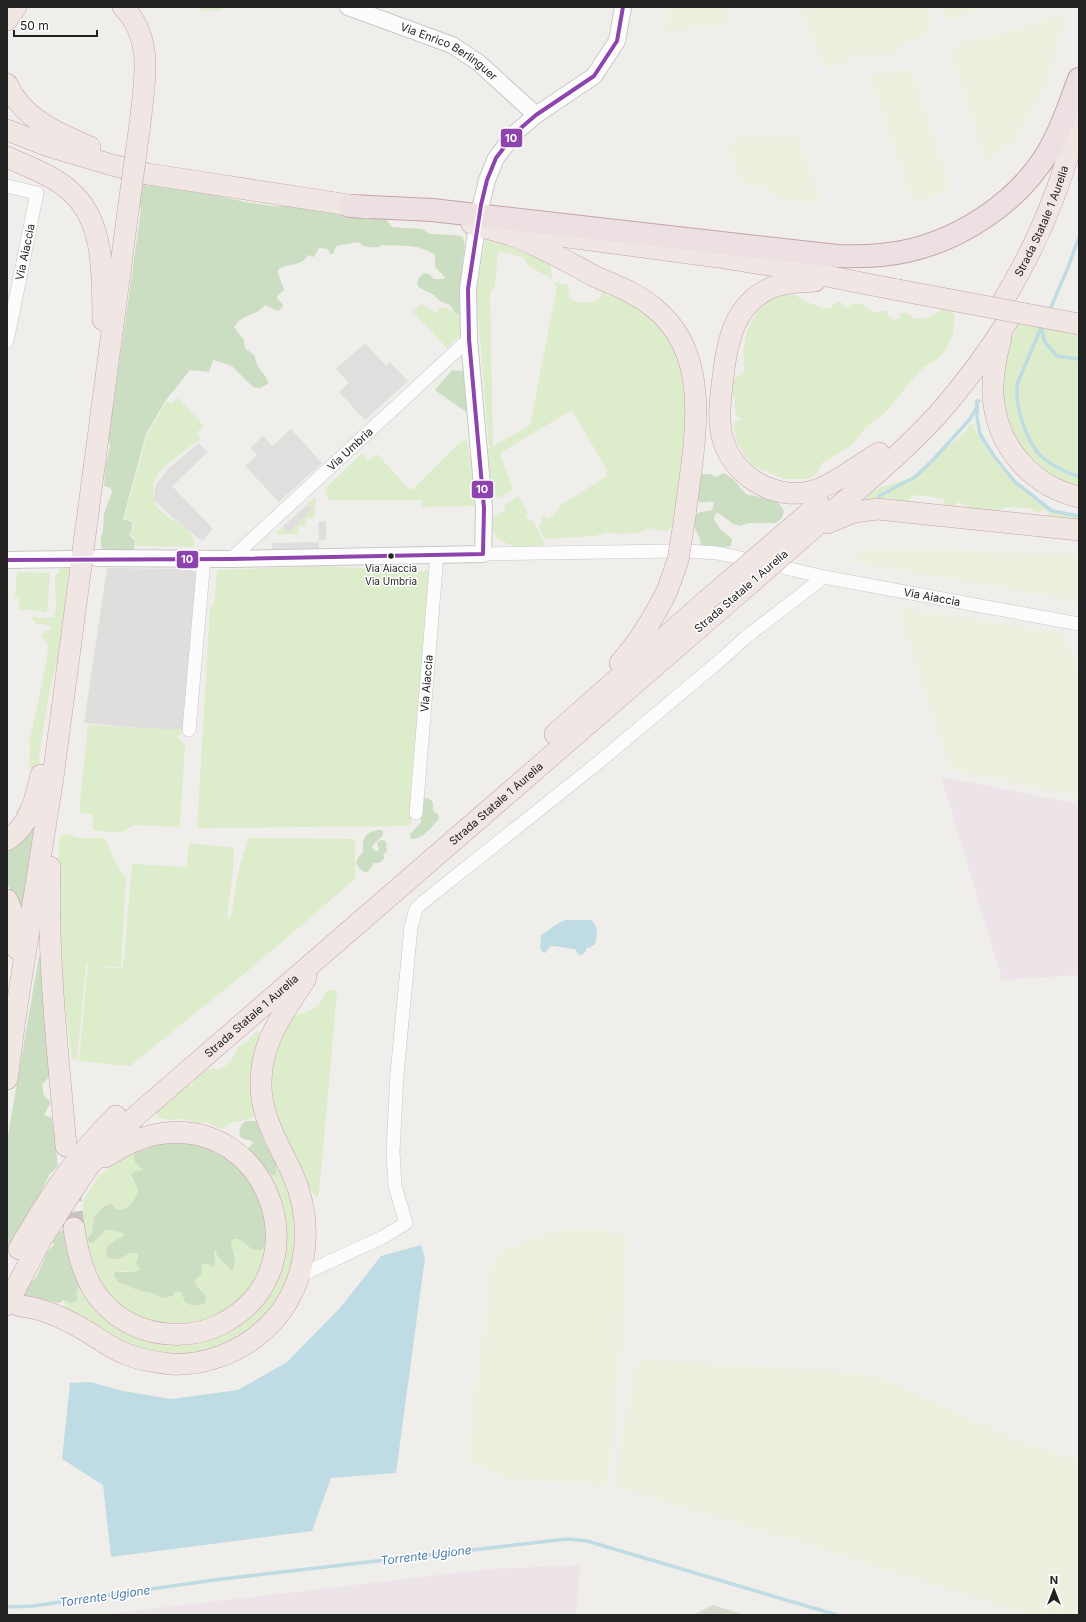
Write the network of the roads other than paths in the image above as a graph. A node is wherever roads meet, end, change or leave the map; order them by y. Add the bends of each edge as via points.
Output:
1 (16, 7) edge
2 (123, 7) edge
3 (348, 7) edge
4 (623, 7) edge
5 (7, 20) edge
6 (1079, 79) edge
7 (7, 84) edge
8 (1079, 114) edge
9 (536, 116) junction
10 (7, 130) edge
11 (7, 157) edge
12 (1079, 166) edge
13 (199, 182) junction
14 (7, 186) edge
15 (350, 206) junction
16 (476, 221) junction
17 (848, 280) junction
18 (1005, 314) junction
19 (1079, 324) edge
20 (469, 339) junction
21 (7, 341) edge
22 (105, 382) junction
23 (879, 453) junction
24 (1079, 497) edge
25 (1079, 530) edge
26 (799, 535) junction
27 (672, 551) dead end
28 (686, 551) dead end
29 (483, 554) junction
30 (437, 555) junction
31 (97, 558) dead end
32 (741, 558) dead end
33 (72, 559) dead end
34 (204, 559) junction
35 (231, 559) junction
36 (7, 560) edge
37 (786, 568) dead end
38 (824, 577) junction
39 (1079, 624) edge
40 (64, 687) junction
41 (580, 711) junction
42 (189, 730) dead end
43 (53, 777) junction
44 (416, 813) dead end
45 (7, 840) edge
46 (7, 900) edge
47 (318, 959) junction
48 (16, 1012) junction
49 (7, 1079) edge
50 (66, 1146) dead end
51 (89, 1166) junction
52 (74, 1228) tunnel mouth
53 (7, 1273) edge
54 (299, 1276) junction
55 (13, 1305) edge

1 - 5 highway
2 - 22 highway, bridge via 139,29 144,45 144,75 140,124
3 - 9 street, Via Enrico Berlinguer via 452,45 479,64
4 - 9 street via 617,41 594,76
6 - 15 highway via 1049,151 1035,171 1011,196 998,208 962,231 927,246 907,251 871,256 837,256 432,210
7 - 13 highway via 14,97 29,114 53,131 99,150
8 - 18 highway, Strada Statale 1 Aurelia via 1048,212 1019,275
9 - 16 street via 515,133 496,158
10 - 13 highway via 48,146 112,165
11 - 22 highway via 53,179 69,190 93,221 101,266
12 - 18 highway, Strada Statale 1 Aurelia via 1043,259
13 - 15 highway
14 - 21 street, Via Aiaccia via 37,192
15 - 16 highway
16 - 17 highway
16 - 20 street via 468,289
16 - 41 highway, bridge via 632,294 655,308 673,328 691,367 696,401 685,516 678,560 667,591 649,625 635,646
17 - 19 highway, bridge
17 - 23 highway via 806,281 773,287 744,310 727,345 721,395 721,432 726,448 737,467 766,488 789,493 819,489
18 - 23 highway, Strada Statale 1 Aurelia via 922,410
18 - 24 highway via 994,374 997,420 1006,442 1018,460 1035,477 1056,490
18 - 26 highway, Strada Statale 1 Aurelia via 975,370 933,419 873,476
20 - 29 street via 484,508
20 - 35 street, Via Umbria
22 - 40 highway
23 - 26 highway, Strada Statale 1 Aurelia
25 - 26 highway via 878,509 854,512
26 - 41 highway, Strada Statale 1 Aurelia, bridge via 708,600
26 - 47 highway, Strada Statale 1 Aurelia, bridge via 738,594
27 - 29 street
28 - 32 street
29 - 30 street
30 - 35 street
30 - 44 street, Via Aiaccia
31 - 34 street
33 - 36 street
34 - 35 street
34 - 42 street
37 - 38 street, Via Aiaccia
38 - 39 street, Via Aiaccia
38 - 54 street via 746,637 599,762 416,909 411,926 407,962 393,1152 395,1186 406,1222 383,1237
40 - 43 highway
40 - 45 highway via 54,715 29,815 22,828
41 - 53 highway, Strada Statale 1 Aurelia via 105,1127 76,1160 53,1192
43 - 48 highway
43 - 50 highway via 49,898 51,957
46 - 48 highway via 16,926
47 - 51 highway, Strada Statale 1 Aurelia via 137,1115
47 - 54 highway via 270,1035 261,1074 264,1110 298,1187 304,1210 305,1243
48 - 49 highway
51 - 52 highway via 125,1145 159,1134 191,1134 219,1142 246,1161 268,1195 276,1224 273,1262 260,1291 228,1321 195,1333 158,1333 122,1319 97,1297 84,1272 76,1246
51 - 55 highway, Strada Statale 1 Aurelia via 42,1238
54 - 55 highway via 284,1308 260,1334 232,1352 195,1363 172,1364 125,1354 51,1313

